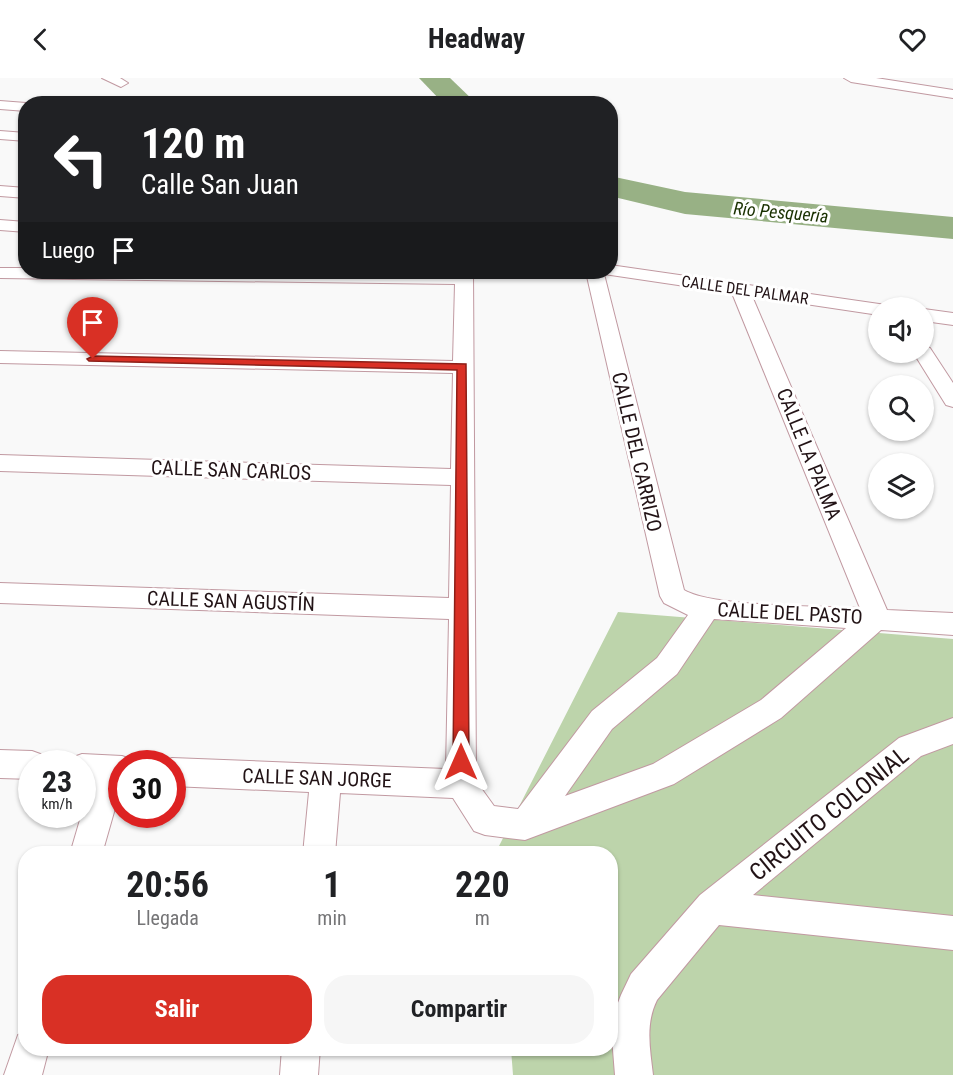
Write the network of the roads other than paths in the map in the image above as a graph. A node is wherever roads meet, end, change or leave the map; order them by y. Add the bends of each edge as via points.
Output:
1 (851, 78) edge
2 (893, 78) edge
3 (908, 87) junction
4 (953, 94) edge
5 (0, 105) edge
6 (18, 106) edge
7 (0, 135) edge
8 (18, 136) edge
9 (0, 191) edge
10 (18, 192) edge
11 (0, 225) edge
12 (18, 226) edge
13 (618, 271) edge
14 (0, 273) edge
15 (18, 273) edge
16 (464, 279) edge
17 (597, 279) edge
18 (740, 290) junction
19 (868, 307) edge
20 (934, 316) edge
21 (953, 319) edge
22 (0, 357) edge
23 (930, 363) edge
24 (463, 367) junction
25 (953, 400) edge
26 (0, 463) edge
27 (463, 477) junction
28 (0, 593) edge
29 (707, 608) junction
30 (462, 609) junction
31 (877, 618) junction
32 (953, 624) edge
33 (953, 731) edge
34 (0, 764) edge
35 (18, 765) edge
36 (105, 769) edge
37 (186, 773) edge
38 (326, 779) junction
39 (461, 784) junction
40 (525, 825) junction
41 (88, 846) edge
42 (320, 846) edge
43 (712, 907) junction
44 (953, 933) edge
45 (29, 1056) edge
46 (300, 1056) edge
47 (24, 1075) edge
48 (299, 1075) edge
49 (634, 1075) edge

1 - 3 street
2 - 3 street
3 - 4 street
5 - 6 street
7 - 8 street
9 - 10 street
11 - 12 street
13 - 18 street, CALLE DEL PALMAR
14 - 15 street
16 - 24 street
17 - 29 street, CALLE DEL CARRIZO via 671,591 681,602
18 - 19 street, CALLE DEL PALMAR
18 - 31 street, CALLE LA PALMA
20 - 21 street
22 - 24 street
23 - 25 street
24 - 27 street
26 - 27 street, CALLE SAN CARLOS
27 - 30 street
28 - 30 street, CALLE SAN AGUSTÍN
29 - 31 street, CALLE DEL PASTO
29 - 40 street, CALLE DEL PASTO via 667,666 602,720
30 - 39 street
31 - 32 street, CALLE DEL PASTO
31 - 40 street via 771,709 663,774
33 - 43 street, CIRCUITO COLONIAL via 910,747
34 - 35 street
36 - 41 street
37 - 38 street, CALLE SAN JORGE
38 - 39 street, CALLE SAN JORGE
38 - 42 street
39 - 40 street via 485,820
43 - 44 street
43 - 49 street, CIRCUITO COLONIAL via 644,987 634,1008 630,1037
45 - 47 street
46 - 48 street

